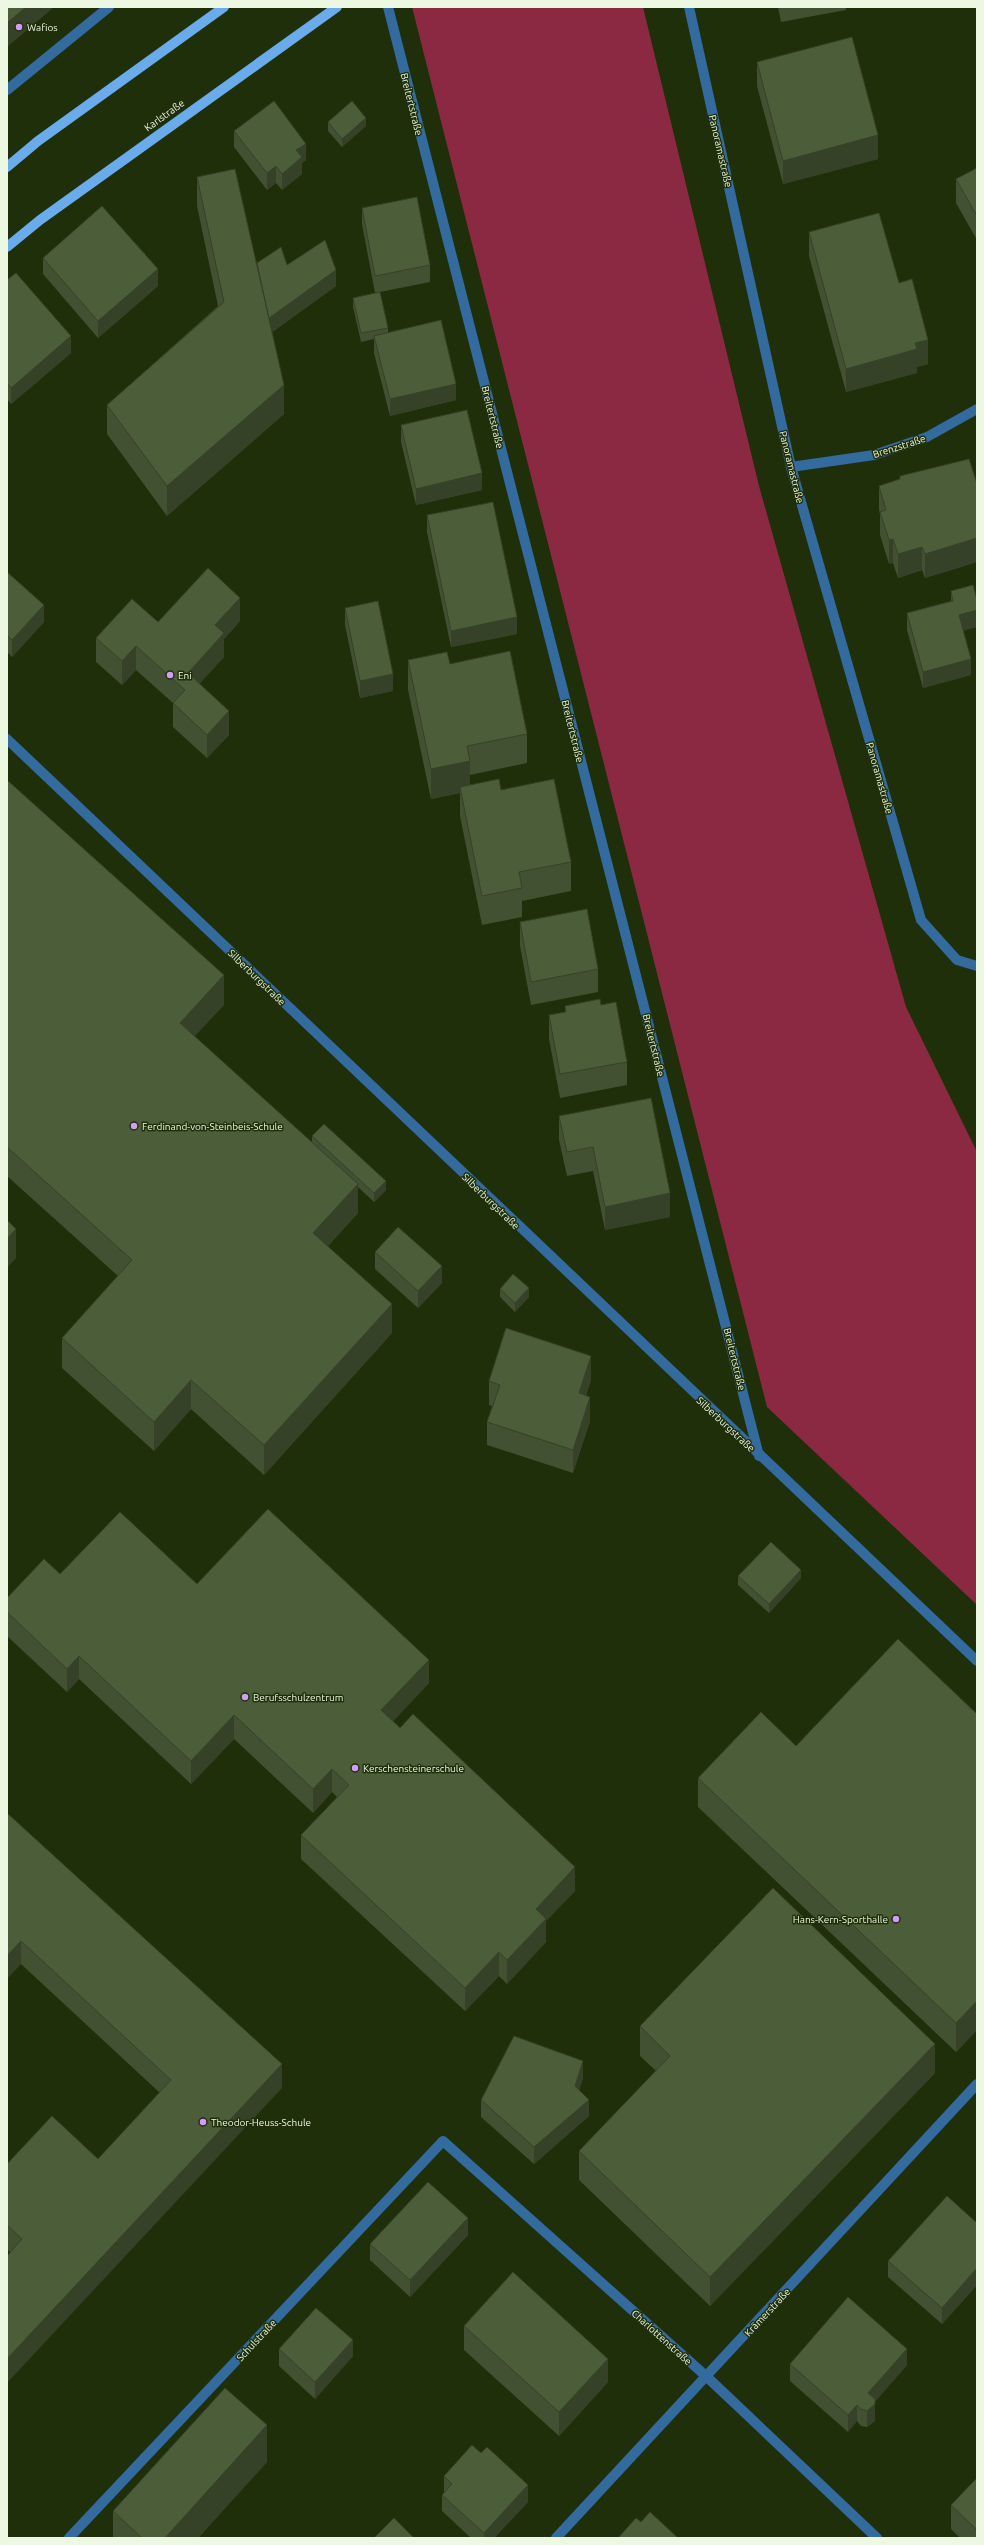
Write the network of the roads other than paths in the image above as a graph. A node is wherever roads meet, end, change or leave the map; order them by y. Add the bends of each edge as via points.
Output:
1 (109, 7) edge
2 (224, 7) edge
3 (337, 7) edge
4 (388, 7) edge
5 (689, 7) edge
6 (7, 90) edge
7 (7, 167) edge
8 (7, 247) edge
9 (977, 410) edge
10 (791, 467) junction
11 (7, 739) edge
12 (977, 966) edge
13 (759, 1456) junction
14 (977, 1661) edge
15 (977, 2084) edge
16 (443, 2141) joint
17 (707, 2377) junction
18 (69, 2538) edge
19 (556, 2538) edge
20 (877, 2538) edge

1 - 6 street
2 - 7 main road via 38,140
3 - 8 main road, Karlstraße via 40,220
4 - 13 street, Breitertstraße
5 - 10 street, Panoramastraße
9 - 10 street, Brenzstraße via 928,436 874,455
10 - 12 street, Panoramastraße via 921,920 957,960
11 - 13 street, Silberburgstraße
13 - 14 street, Silberburgstraße
15 - 17 street, Krämerstraße
16 - 17 street, Charlottenstraße
16 - 18 street, Schulstraße
17 - 19 street, Krämerstraße
17 - 20 street, Charlottenstraße

